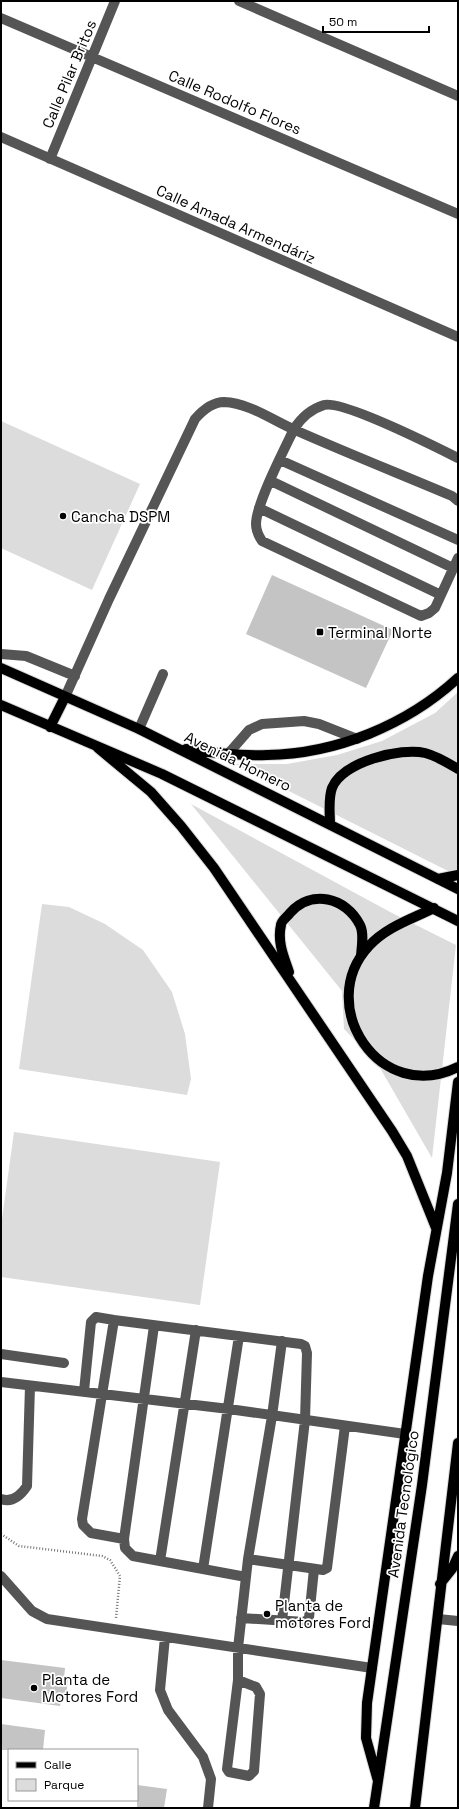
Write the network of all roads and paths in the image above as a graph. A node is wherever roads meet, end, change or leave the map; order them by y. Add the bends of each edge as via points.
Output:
1 (115, 1) edge
2 (239, 1) edge
3 (1, 18) edge
4 (91, 57) junction
5 (458, 96) edge
6 (1, 137) edge
7 (50, 158) junction
8 (458, 214) edge
9 (458, 337) edge
10 (294, 429) junction
11 (458, 458) edge
12 (280, 460) junction
13 (271, 481) junction
14 (458, 501) edge
15 (259, 508) junction
16 (458, 540) edge
17 (458, 558) edge
18 (453, 568) junction
19 (441, 595) junction
20 (1, 654) edge
21 (1, 668) edge
22 (163, 674) dead end
23 (74, 676) junction
24 (458, 678) edge
25 (65, 697) junction
26 (1, 705) edge
27 (50, 727) junction
28 (139, 729) junction
29 (357, 739) junction
30 (98, 748) junction
31 (178, 748) junction
32 (228, 754) junction
33 (458, 769) edge
34 (330, 824) junction
35 (458, 875) edge
36 (438, 879) junction
37 (454, 887) edge
38 (434, 908) junction
39 (458, 921) edge
40 (361, 955) junction
41 (306, 1004) junction
42 (458, 1067) edge
43 (458, 1082) edge
44 (458, 1204) edge
45 (436, 1228) junction
46 (114, 1320) junction
47 (154, 1326) junction
48 (196, 1330) junction
49 (239, 1336) junction
50 (282, 1341) junction
51 (1, 1354) edge
52 (64, 1364) dead end
53 (1, 1382) edge
54 (30, 1386) junction
55 (84, 1391) junction
56 (102, 1393) junction
57 (145, 1399) junction
58 (185, 1404) junction
59 (229, 1409) junction
60 (272, 1416) junction
61 (305, 1420) junction
62 (345, 1426) junction
63 (405, 1434) junction
64 (458, 1443) edge
65 (1, 1499) edge
66 (1, 1534) edge
67 (124, 1539) junction
68 (458, 1556) edge
69 (248, 1559) junction
70 (160, 1561) junction
71 (290, 1565) junction
72 (204, 1569) junction
73 (314, 1569) junction
74 (1, 1576) edge
75 (246, 1576) junction
76 (440, 1584) junction
77 (242, 1618) junction
78 (438, 1619) junction
79 (282, 1621) junction
80 (458, 1621) edge
81 (114, 1629) junction
82 (165, 1637) junction
83 (238, 1648) junction
84 (372, 1668) junction
85 (238, 1680) junction
86 (378, 1781) junction
87 (208, 1808) edge
88 (374, 1808) edge
89 (415, 1808) edge

1 - 4 street, Calle Pilar Britos
2 - 5 street
3 - 4 street, Calle Rodolfo Flores
4 - 7 street, Calle Pilar Britos
4 - 8 street, Calle Rodolfo Flores
6 - 7 street, Calle Amada Armendáriz
7 - 9 street, Calle Amada Armendáriz
10 - 11 street via 307,414 325,405 334,405
10 - 12 street
10 - 14 street via 452,496
10 - 23 street via 247,407 234,404 222,402 202,411 195,419
12 - 13 street
12 - 16 street
13 - 15 street
13 - 18 street
15 - 19 street
15 - 19 street via 256,533 262,541 272,547 422,616 435,608
17 - 18 street
18 - 19 street
20 - 23 street via 26,656
21 - 25 main road, Avenida Homero
22 - 28 street
23 - 25 street
24 - 29 main road via 409,714
25 - 27 main road
25 - 28 main road, Avenida Homero
26 - 27 main road
27 - 30 main road
28 - 31 main road, Avenida Homero
29 - 32 main road via 312,751 268,755
29 - 32 street via 304,721 262,724 249,730
30 - 38 main road via 162,774
30 - 41 main road via 151,792 182,826 214,868
31 - 32 main road
31 - 34 main road, Avenida Homero
33 - 34 main road via 424,753 382,756 358,764 340,777 332,787
34 - 36 main road, Avenida Homero
35 - 36 main road
36 - 37 main road, Avenida Homero
38 - 39 main road
38 - 40 main road via 384,933
40 - 41 main road via 361,926 349,910 324,897 310,899 293,910 281,924 280,945 289,972
40 - 42 main road via 351,975 348,993 350,1016 360,1039 377,1059 390,1069 407,1075 439,1074
41 - 45 main road via 407,1156
43 - 45 main road via 447,1173
44 - 86 main road, Avenida Tecnológico via 422,1485
45 - 63 main road
46 - 47 street
46 - 55 street via 96,1317 91,1322
46 - 56 street
47 - 48 street
47 - 57 street
48 - 49 street
48 - 58 street
49 - 50 street
49 - 59 street
50 - 60 street
50 - 61 street via 302,1344 307,1349
51 - 52 street
53 - 54 street
54 - 55 street
54 - 65 street via 27,1486 23,1493 13,1499
55 - 56 street
56 - 57 street
56 - 67 street via 83,1526 91,1533
57 - 58 street
57 - 67 street
58 - 59 street
58 - 70 street
59 - 60 street
59 - 72 street
60 - 61 street
60 - 69 street
61 - 62 street
61 - 71 street
62 - 63 street
62 - 73 street via 328,1565 323,1570
63 - 84 main road
64 - 76 main road
66 - 81 path via 19,1546 102,1556 110,1560 121,1579
67 - 70 street via 125,1548 133,1556
68 - 76 main road
69 - 71 street
69 - 75 street
70 - 72 street
71 - 73 street
71 - 79 street
72 - 75 street
73 - 79 street via 309,1618 302,1623
74 - 81 street via 32,1611 42,1618
75 - 77 street
76 - 78 main road
77 - 79 street
77 - 83 street
78 - 80 street
78 - 89 main road
81 - 82 street
82 - 83 street
82 - 87 street via 160,1690 168,1710 203,1757 211,1779
83 - 84 street
83 - 85 street
84 - 86 main road via 365,1728
85 - 85 street via 256,1687 260,1694 254,1771 249,1776 231,1773 227,1769
86 - 88 main road, Avenida Tecnológico

